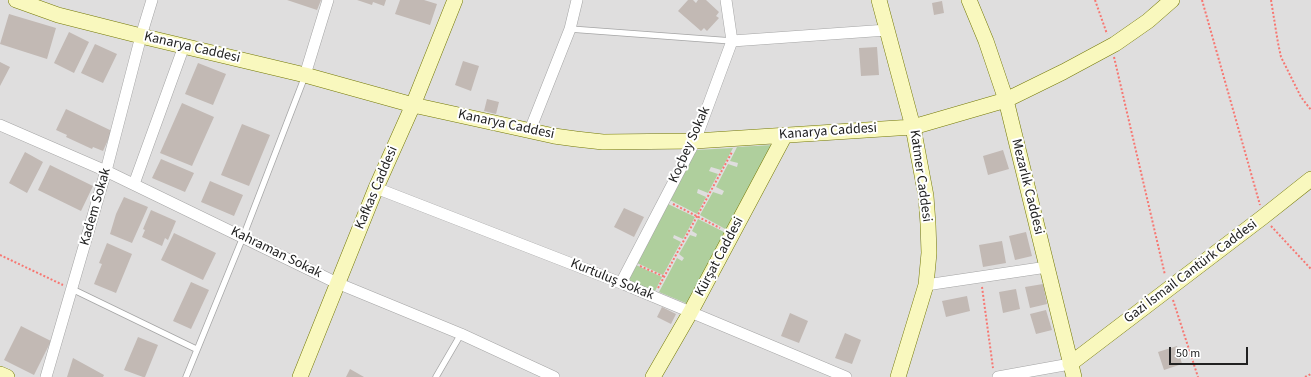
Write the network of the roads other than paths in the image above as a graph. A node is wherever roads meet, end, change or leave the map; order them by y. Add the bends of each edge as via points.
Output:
1 (16, 0) edge
2 (152, 0) edge
3 (328, 0) edge
4 (455, 0) edge
5 (577, 0) edge
6 (726, 0) edge
7 (878, 0) edge
8 (969, 0) edge
9 (1172, 0) edge
10 (570, 29) junction
11 (887, 30) junction
12 (141, 36) junction
13 (732, 41) junction
14 (184, 46) junction
15 (305, 75) junction
16 (1006, 100) junction
17 (413, 105) junction
18 (0, 125) edge
19 (913, 127) junction
20 (530, 130) junction
21 (785, 135) junction
22 (695, 141) junction
23 (106, 171) junction
24 (1311, 178) edge
25 (134, 184) junction
26 (376, 188) junction
27 (243, 237) junction
28 (1047, 267) junction
29 (338, 283) junction
30 (621, 283) junction
31 (926, 285) junction
32 (72, 289) junction
33 (690, 313) junction
34 (461, 334) junction
35 (196, 349) junction
36 (1072, 370) edge
37 (996, 373) edge
38 (0, 374) edge
39 (7, 377) edge
40 (46, 377) edge
41 (186, 377) edge
42 (300, 377) edge
43 (436, 377) edge
44 (554, 377) edge
45 (653, 377) edge
46 (846, 377) edge
47 (898, 377) edge

1 - 12 street, Kanarya Caddesi
2 - 12 street, Kadem Sokak
3 - 15 street
4 - 17 street, Kafkas Caddesi
5 - 10 street
6 - 13 street, Koçbey Sokak
7 - 11 street, Katmer Caddesi
8 - 16 street, Mezarlık Caddesi
9 - 16 street, Kanarya Caddesi via 1148,21 1111,46
10 - 13 lane
10 - 20 street
11 - 13 street
11 - 19 street, Katmer Caddesi
12 - 14 street, Kanarya Caddesi
12 - 23 street, Kadem Sokak
13 - 22 street, Koçbey Sokak
14 - 15 street, Kanarya Caddesi
14 - 25 street
15 - 17 street, Kanarya Caddesi
15 - 27 lane
16 - 19 street, Kanarya Caddesi
16 - 28 street, Mezarlık Caddesi
17 - 20 street, Kanarya Caddesi
17 - 26 street, Kafkas Caddesi
18 - 23 street, Kahraman Sokak
19 - 21 street, Kanarya Caddesi
19 - 31 street, Katmer Caddesi via 926,196 929,253
20 - 22 street, Kanarya Caddesi via 576,140 603,142
21 - 22 street, Kanarya Caddesi
21 - 33 street, Kürşat Caddesi
22 - 30 street, Koçbey Sokak
23 - 25 street, Kahraman Sokak
23 - 32 street, Kadem Sokak
24 - 36 street, Gazi İsmail Cantürk Caddesi
25 - 27 street, Kahraman Sokak
26 - 29 street, Kafkas Caddesi
26 - 30 street, Kurtuluş Sokak
27 - 29 street, Kahraman Sokak
27 - 35 lane
28 - 31 street
28 - 36 street, Mezarlık Caddesi
29 - 34 street, Kahraman Sokak
29 - 42 street, Kafkas Caddesi
30 - 33 street, Kurtuluş Sokak
31 - 47 street, Katmer Caddesi
32 - 35 lane
32 - 40 street, Kadem Sokak
33 - 45 street, Kürşat Caddesi
33 - 46 street, Kurtuluş Sokak
34 - 43 lane
34 - 44 street, Kahraman Sokak
35 - 41 lane
36 - 37 street
38 - 39 street

